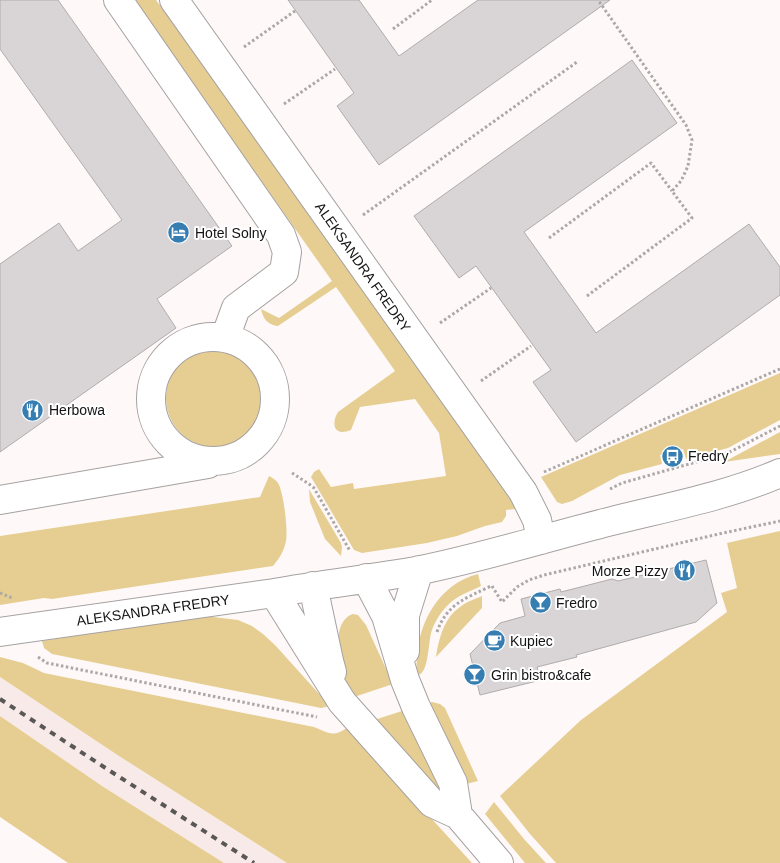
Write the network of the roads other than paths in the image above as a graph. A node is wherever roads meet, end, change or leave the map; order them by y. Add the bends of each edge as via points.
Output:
1 (118, 0) edge
2 (174, 0) edge
3 (225, 338) junction
4 (218, 462) junction
5 (780, 473) edge
6 (0, 500) edge
7 (541, 540) junction
8 (360, 568) junction
9 (419, 570) junction
10 (313, 586) junction
11 (274, 593) junction
12 (0, 632) edge
13 (405, 680) junction
14 (342, 702) junction
15 (458, 816) junction
16 (499, 863) edge

1 - 3 street via 281,235 287,252 284,272 236,308
2 - 7 street, ALEKSANDRA FREDRY via 522,492 537,520
3 - 4 street via 244,345 260,358 270,376 275,396 273,417 264,435 236,458
3 - 4 street via 204,337 184,344 166,357 155,374 150,396 152,417 162,436 177,451 197,460
4 - 6 street
5 - 7 street, ALEKSANDRA FREDRY via 737,489
7 - 9 street, ALEKSANDRA FREDRY
8 - 9 street, ALEKSANDRA FREDRY
8 - 10 street, ALEKSANDRA FREDRY
8 - 13 street via 386,616
9 - 13 street via 405,615
10 - 11 street, ALEKSANDRA FREDRY
10 - 14 street via 329,661
11 - 12 street, ALEKSANDRA FREDRY
11 - 14 street
13 - 15 street via 453,783
14 - 15 street via 432,803
15 - 16 street

